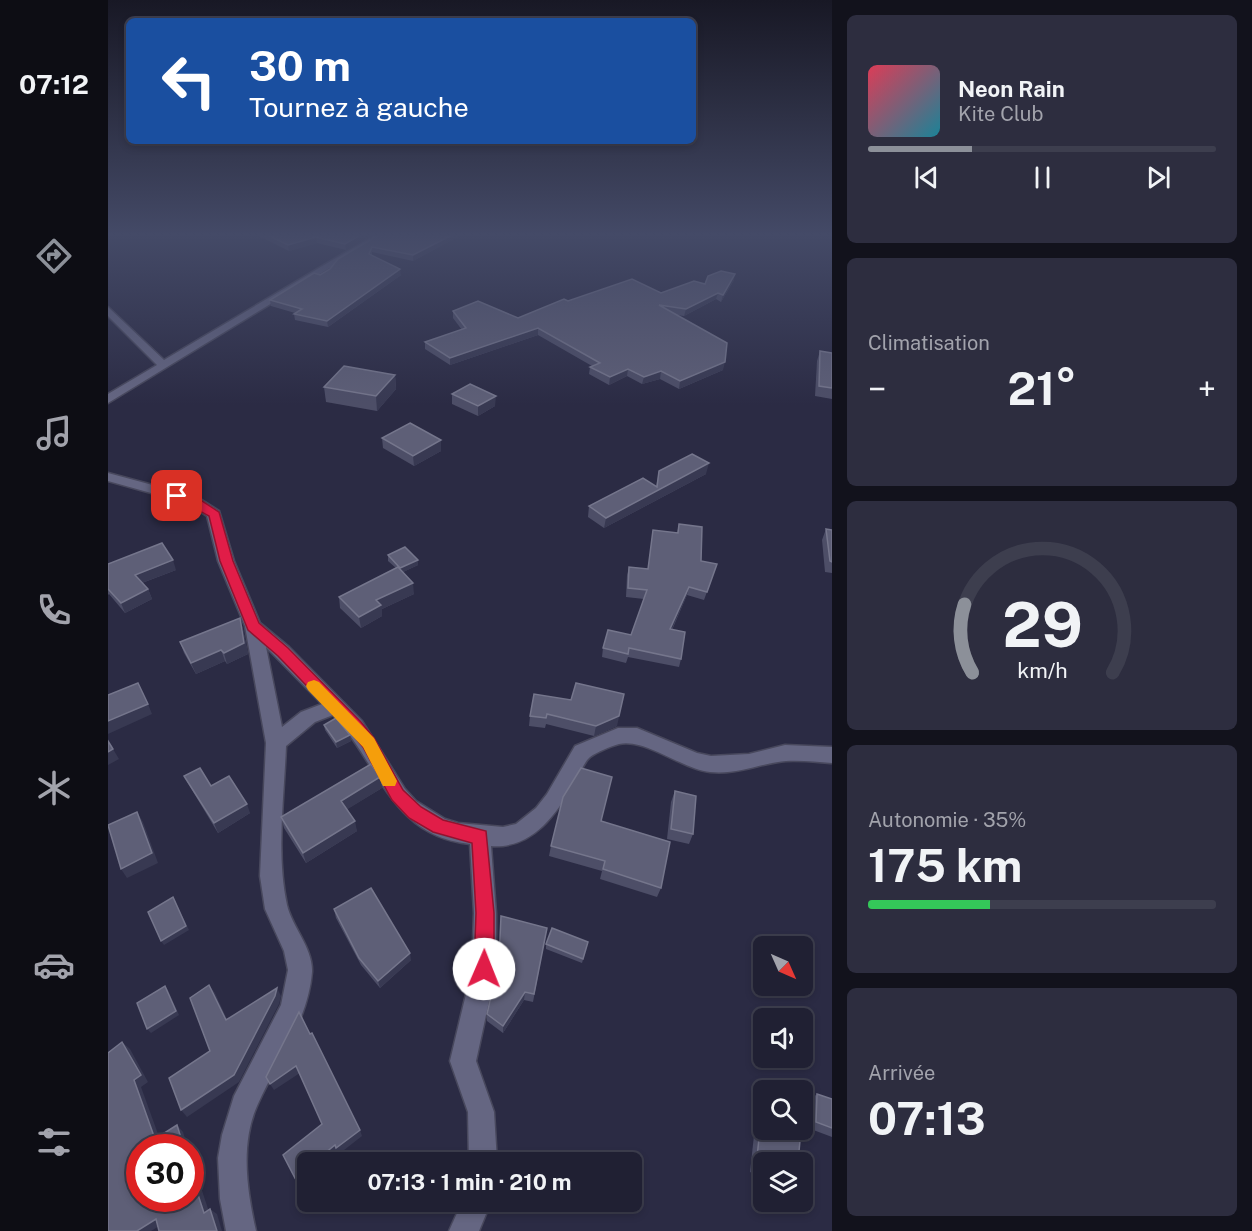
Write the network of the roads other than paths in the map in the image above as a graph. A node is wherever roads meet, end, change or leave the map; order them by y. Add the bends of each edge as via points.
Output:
1 (288, 290) edge
2 (108, 310) edge
3 (164, 366) junction
4 (108, 399) edge
5 (108, 477) edge
6 (253, 626) junction
7 (336, 706) junction
8 (276, 743) junction
9 (832, 755) edge
10 (480, 837) junction
11 (483, 1152) edge
12 (473, 1212) edge
13 (241, 1231) edge
14 (464, 1231) edge

1 - 3 street
2 - 3 street
3 - 4 street
5 - 6 street via 192,500 214,514 226,561
6 - 7 street
6 - 8 street
7 - 8 street via 308,717
7 - 10 street via 368,743 387,779 409,807 440,827
8 - 13 street via 271,876 276,909 299,963 299,984 293,1008 243,1105 232,1158 234,1199
9 - 10 street via 785,753 749,762 711,764 637,736 618,736 582,752 554,800 531,824 512,835
10 - 11 street via 484,969 463,1061 481,1112
12 - 14 street

